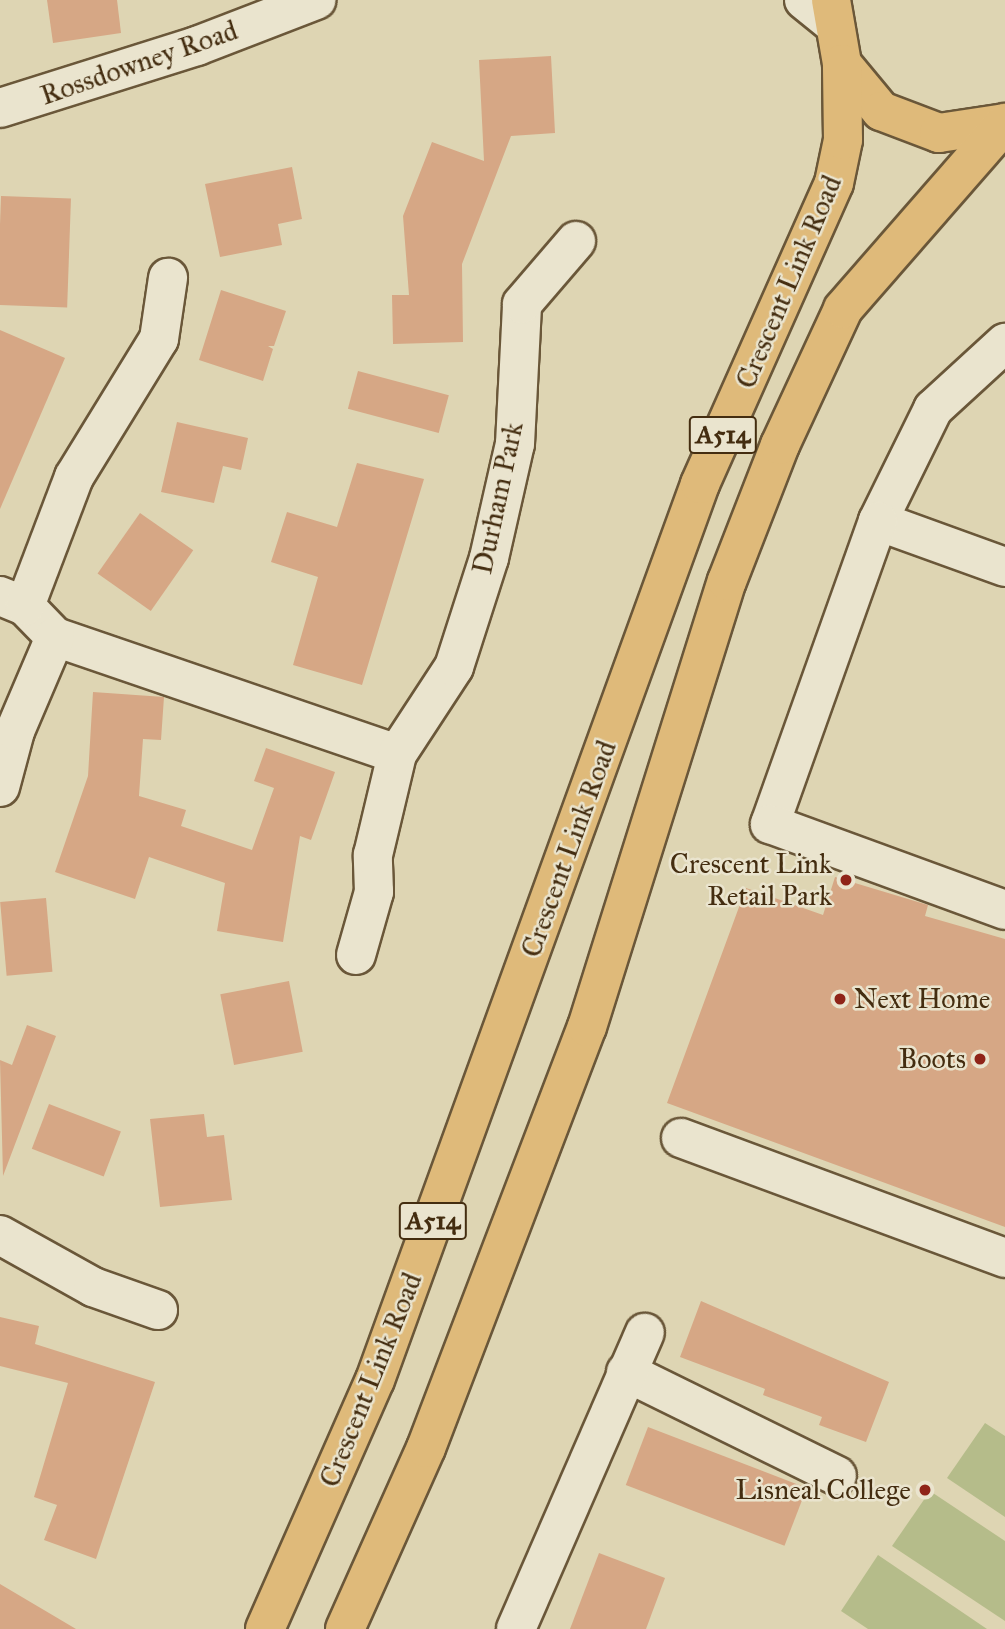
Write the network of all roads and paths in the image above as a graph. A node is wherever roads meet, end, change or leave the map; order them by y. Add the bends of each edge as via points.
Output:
1 (316, 0) edge
2 (822, 7) edge
3 (842, 64) junction
4 (0, 108) edge
5 (1005, 123) edge
6 (576, 241) dead end
7 (168, 278) dead end
8 (1005, 343) edge
9 (878, 521) junction
10 (1005, 567) edge
11 (13, 601) edge
12 (55, 637) junction
13 (397, 754) junction
14 (0, 787) edge
15 (1005, 910) edge
16 (356, 955) dead end
17 (681, 1138) dead end
18 (0, 1235) edge
19 (1005, 1258) edge
20 (158, 1310) dead end
21 (645, 1334) dead end
22 (626, 1372) junction
23 (837, 1476) dead end
24 (265, 1629) edge
25 (345, 1629) edge
26 (516, 1629) edge

1 - 4 street, Rossdowney Road via 197,46
2 - 3 highway, Crescent Link Road / A514
3 - 5 highway, Crescent Link Road / A514 via 881,111 918,129 963,134
3 - 24 highway, Crescent Link Road / A514 via 843,140 834,183 700,484 375,1380
5 - 25 highway, Crescent Link Road / A514 via 843,309 780,445 727,581 587,1027 426,1448
6 - 13 street, Durham Park via 522,304 515,444 489,558 454,667
7 - 11 street via 159,339 74,477
8 - 9 street via 933,409
9 - 10 street
9 - 15 street via 770,824
11 - 12 street
12 - 13 street
12 - 14 street via 15,731
13 - 16 street, Durham Park via 373,855 374,892
17 - 19 street
18 - 20 street via 93,1287
21 - 22 street
22 - 23 street
22 - 26 street

